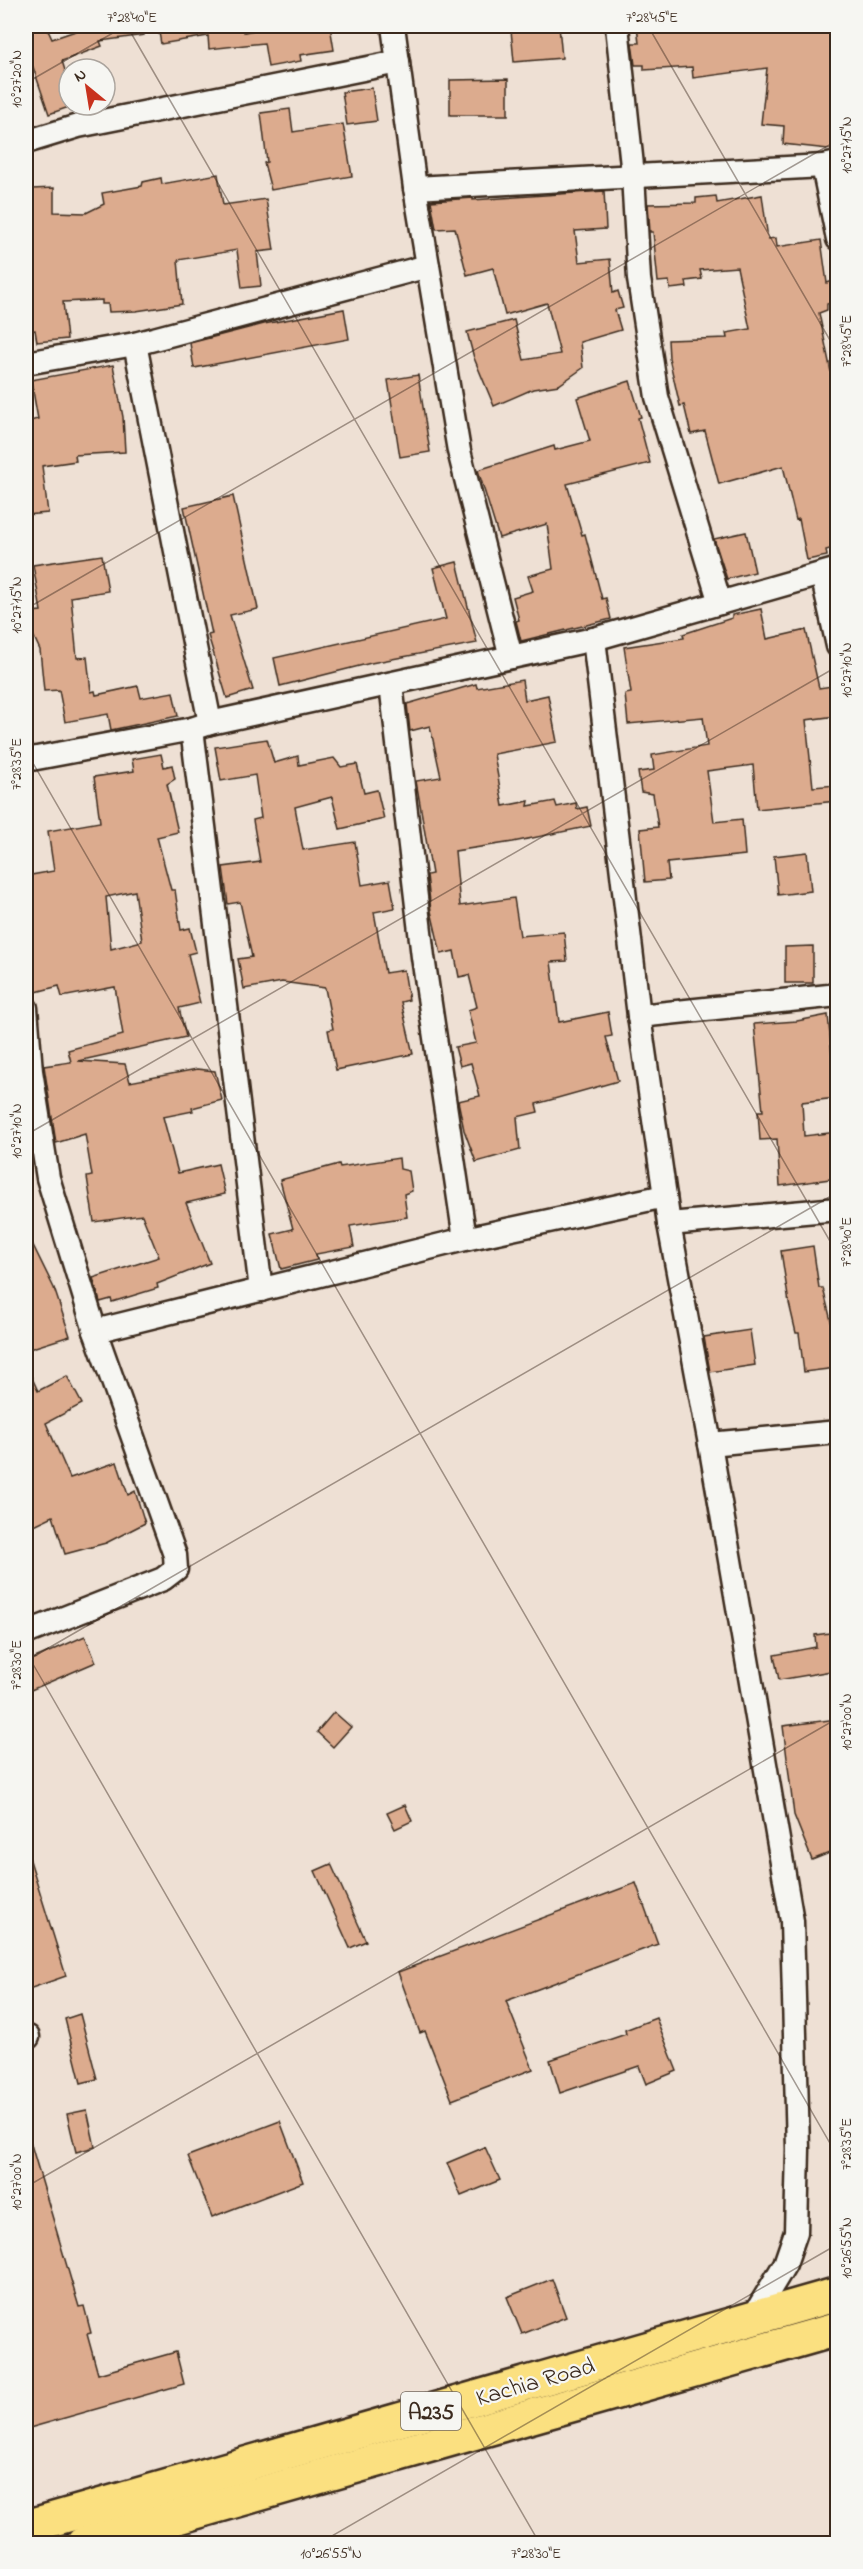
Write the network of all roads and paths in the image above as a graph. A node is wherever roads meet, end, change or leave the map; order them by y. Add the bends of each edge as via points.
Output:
1 (393, 26) edge
2 (617, 26) edge
3 (398, 62) junction
4 (26, 142) edge
5 (830, 165) edge
6 (633, 176) junction
7 (415, 189) junction
8 (837, 239) edge
9 (428, 266) junction
10 (135, 344) junction
11 (26, 363) edge
12 (830, 572) edge
13 (720, 603) junction
14 (594, 639) junction
15 (837, 646) edge
16 (511, 657) junction
17 (391, 684) junction
18 (201, 726) junction
19 (26, 760) edge
20 (837, 995) edge
21 (26, 1008) edge
22 (639, 1016) junction
23 (665, 1196) junction
24 (837, 1209) edge
25 (669, 1224) junction
26 (465, 1239) junction
27 (261, 1290) junction
28 (95, 1330) junction
29 (837, 1432) edge
30 (710, 1444) junction
31 (26, 1633) edge
32 (837, 2294) edge
33 (752, 2319) junction
34 (837, 2329) edge
35 (26, 2527) edge
36 (83, 2544) edge

1 - 3 street
2 - 6 street
3 - 4 street via 78,126
3 - 7 street
5 - 6 street
5 - 8 street
6 - 7 street
6 - 13 street via 639,279 657,397
7 - 9 street
9 - 10 street
9 - 16 street via 459,451
10 - 11 street
10 - 18 street
12 - 13 street
12 - 15 street
13 - 14 street
14 - 16 street
14 - 22 street
16 - 17 street
17 - 18 street
17 - 26 street via 423,957
18 - 19 street
18 - 27 street
20 - 22 street
21 - 28 street via 48,1178
22 - 23 street
23 - 25 street
23 - 26 street
24 - 25 street
25 - 30 street
26 - 27 street
27 - 28 street
28 - 31 street via 175,1555 176,1569 163,1579
29 - 30 street
30 - 33 street via 792,1921 798,2149 796,2232 785,2264
32 - 33 highway, Kachia Road / A235
33 - 35 highway, Kachia Road / A235
34 - 36 highway, Kachia Road / A235

